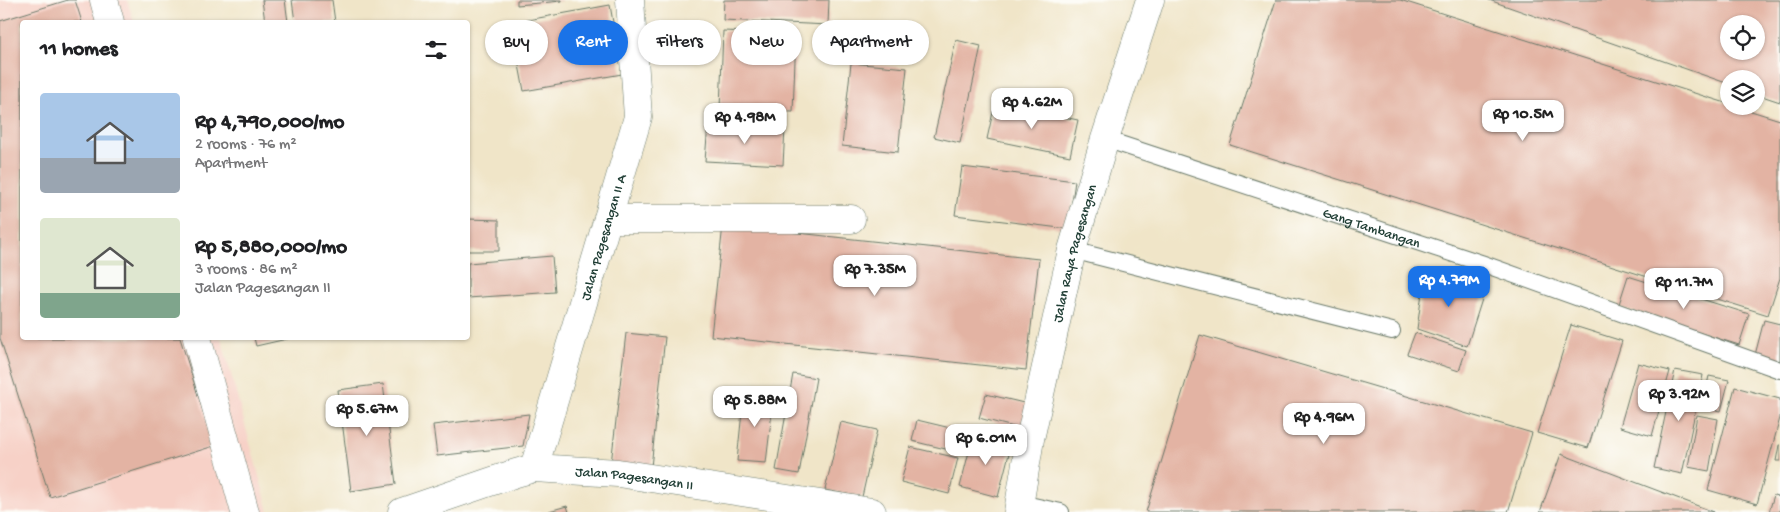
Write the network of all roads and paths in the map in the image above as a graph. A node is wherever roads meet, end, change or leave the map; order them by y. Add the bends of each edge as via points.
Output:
1 (104, 0) edge
2 (630, 0) edge
3 (1150, 0) edge
4 (109, 20) edge
5 (1105, 139) junction
6 (851, 218) dead end
7 (608, 219) junction
8 (1072, 250) junction
9 (1392, 330) dead end
10 (198, 340) edge
11 (1780, 370) edge
12 (534, 468) junction
13 (1019, 507) edge
14 (245, 512) edge
15 (402, 512) edge
16 (872, 512) edge
17 (1061, 512) edge

1 - 4 street
2 - 7 street, Jalan Pagesangan II A via 638,117
3 - 5 street, Jalan Raya Pagesangan
5 - 8 street, Jalan Raya Pagesangan
5 - 11 lane, Gang Tambangan via 1481,263
6 - 7 street
7 - 12 street, Jalan Pagesangan II A
8 - 9 lane
8 - 13 street, Jalan Raya Pagesangan via 1030,439
10 - 14 street
12 - 15 street, Jalan Pagesangan II
12 - 16 street, Jalan Pagesangan II via 618,473
13 - 17 lane

